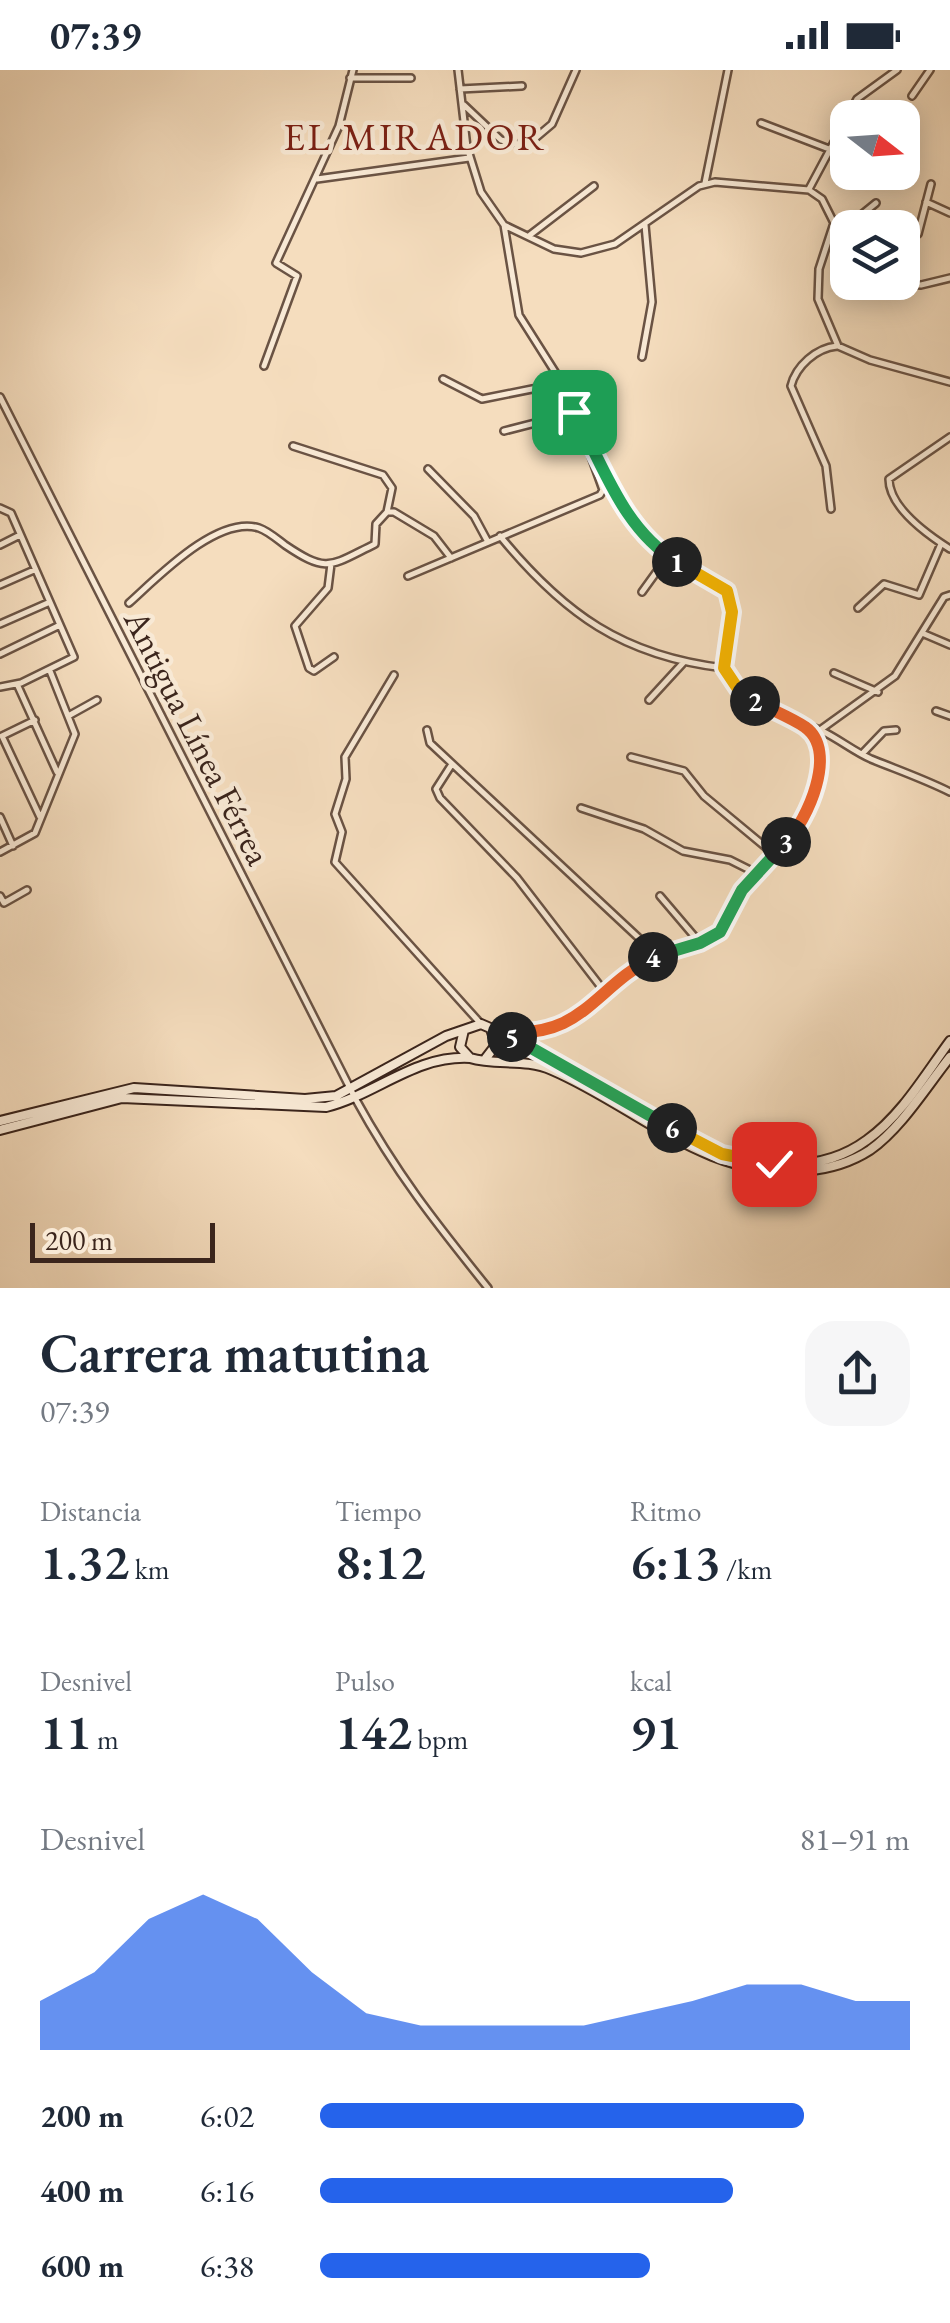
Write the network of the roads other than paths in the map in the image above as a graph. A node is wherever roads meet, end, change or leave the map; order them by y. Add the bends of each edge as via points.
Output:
1 (352, 70) edge
2 (458, 70) edge
3 (576, 70) edge
4 (728, 70) edge
5 (897, 70) edge
6 (930, 70) edge
7 (350, 78) junction
8 (411, 78) dead end
9 (522, 86) dead end
10 (460, 88) junction
11 (912, 96) dead end
12 (463, 103) junction
13 (760, 123) dead end
14 (829, 148) junction
15 (469, 158) junction
16 (317, 179) junction
17 (705, 183) junction
18 (931, 184) dead end
19 (594, 186) dead end
20 (808, 190) junction
21 (926, 202) junction
22 (876, 204) dead end
23 (868, 210) edge
24 (950, 213) edge
25 (830, 214) edge
26 (504, 225) junction
27 (645, 225) junction
28 (920, 226) edge
29 (530, 235) junction
30 (830, 240) edge
31 (950, 278) edge
32 (920, 285) edge
33 (838, 346) junction
34 (642, 357) dead end
35 (264, 366) dead end
36 (443, 379) dead end
37 (950, 382) edge
38 (562, 383) junction
39 (0, 397) edge
40 (574, 412) junction
41 (580, 424) junction
42 (504, 431) dead end
43 (950, 437) edge
44 (293, 446) dead end
45 (428, 470) dead end
46 (0, 508) edge
47 (830, 510) dead end
48 (387, 512) junction
49 (20, 535) junction
50 (500, 536) junction
51 (488, 542) junction
52 (942, 544) junction
53 (0, 545) edge
54 (950, 549) edge
55 (668, 556) junction
56 (450, 558) junction
57 (331, 564) junction
58 (35, 570) junction
59 (408, 576) dead end
60 (0, 585) edge
61 (642, 592) dead end
62 (950, 595) edge
63 (50, 602) junction
64 (129, 603) dead end
65 (858, 608) dead end
66 (0, 624) edge
67 (61, 624) junction
68 (922, 632) junction
69 (950, 645) edge
70 (0, 654) edge
71 (334, 657) dead end
72 (683, 663) junction
73 (724, 668) junction
74 (50, 671) junction
75 (834, 673) dead end
76 (394, 675) dead end
77 (17, 684) junction
78 (0, 687) edge
79 (878, 692) junction
80 (97, 700) dead end
81 (649, 700) dead end
82 (936, 712) dead end
83 (70, 714) junction
84 (950, 716) edge
85 (35, 720) junction
86 (804, 727) junction
87 (427, 730) dead end
88 (820, 730) junction
89 (896, 730) dead end
90 (1, 737) edge
91 (862, 754) junction
92 (631, 757) dead end
93 (452, 764) junction
94 (58, 774) junction
95 (950, 792) edge
96 (582, 808) dead end
97 (0, 817) edge
98 (41, 820) junction
99 (13, 846) junction
100 (0, 852) edge
101 (774, 854) junction
102 (756, 872) junction
103 (27, 890) dead end
104 (660, 896) dead end
105 (1, 901) edge
106 (700, 943) junction
107 (657, 955) junction
108 (604, 992) junction
109 (481, 1024) junction
110 (491, 1029) junction
111 (464, 1030) junction
112 (504, 1032) junction
113 (950, 1042) edge
114 (950, 1057) edge
115 (470, 1058) junction
116 (486, 1058) junction
117 (353, 1095) junction
118 (0, 1121) edge
119 (0, 1130) edge
120 (488, 1288) edge

1 - 7 street
2 - 10 street
3 - 12 street via 552,124 526,146 501,140
4 - 17 street
5 - 14 street via 857,98
6 - 11 street
7 - 8 street
7 - 16 street
9 - 10 street
10 - 12 street
12 - 15 street
13 - 14 street
14 - 20 street
15 - 16 street
15 - 26 street via 480,192
16 - 35 street via 276,262 297,276
17 - 20 street
17 - 27 street
18 - 21 street
19 - 29 street
20 - 25 street
21 - 24 street
21 - 28 street
22 - 23 street
26 - 29 street
26 - 38 street via 519,315
27 - 29 street via 615,244 582,253 554,249
27 - 34 street via 652,302
30 - 33 street via 819,269 818,299
31 - 32 street
33 - 37 street
33 - 47 street via 814,354 791,386 826,466
36 - 38 street via 482,399
38 - 40 street
39 - 117 street, Antigua Línea Férrea
40 - 41 street
40 - 42 street
41 - 50 street via 600,495
41 - 55 street via 624,511
43 - 52 street via 889,479 894,498
44 - 48 street via 384,475 392,488
45 - 51 street via 474,516
46 - 49 street via 12,513
48 - 56 street via 434,536
48 - 57 street via 376,524 375,544
49 - 53 street
49 - 58 street
50 - 51 street
50 - 72 street via 611,638
51 - 56 street
52 - 54 street
52 - 65 street via 919,595 884,584
55 - 61 street
55 - 73 street via 727,591 732,612
56 - 59 street
57 - 64 street via 310,563 264,530 245,527 190,547
57 - 71 street via 328,588 295,626 309,668
58 - 60 street
58 - 63 street
62 - 68 street
63 - 66 street
63 - 67 street
67 - 70 street
67 - 74 street via 74,656
68 - 69 street
68 - 79 street
72 - 73 street
72 - 81 street
73 - 86 street via 752,699
74 - 77 street
74 - 83 street
75 - 79 street
76 - 109 street via 345,757 335,862
77 - 78 street
77 - 85 street
79 - 88 street
80 - 83 street
82 - 84 street
83 - 94 street via 75,734
85 - 90 street
85 - 94 street
86 - 88 street
86 - 101 street via 816,742 818,782 804,818
87 - 93 street via 430,744
88 - 91 street
89 - 91 street via 884,731
90 - 98 street
91 - 95 street
92 - 101 street via 684,771
93 - 107 street
93 - 108 street via 436,788 440,798 517,878
94 - 98 street
96 - 102 street via 644,829 683,852
97 - 99 street
98 - 99 street via 30,839
99 - 100 street
101 - 102 street
102 - 106 street via 729,922
103 - 105 street
104 - 106 street
106 - 107 street
107 - 108 street
108 - 112 street via 554,1030
109 - 110 main road
109 - 111 main road
110 - 112 main road
110 - 116 main road via 496,1045
111 - 115 main road via 460,1047
111 - 117 main road
112 - 113 main road via 711,1149 774,1164 821,1160 870,1138
114 - 116 main road via 870,1150 822,1169 772,1172 708,1157 554,1071
115 - 116 main road
115 - 117 main road via 422,1063
117 - 118 main road via 314,1099 134,1088
117 - 119 main road via 314,1108 122,1098
117 - 120 street, Antigua Línea Férrea via 434,1226

